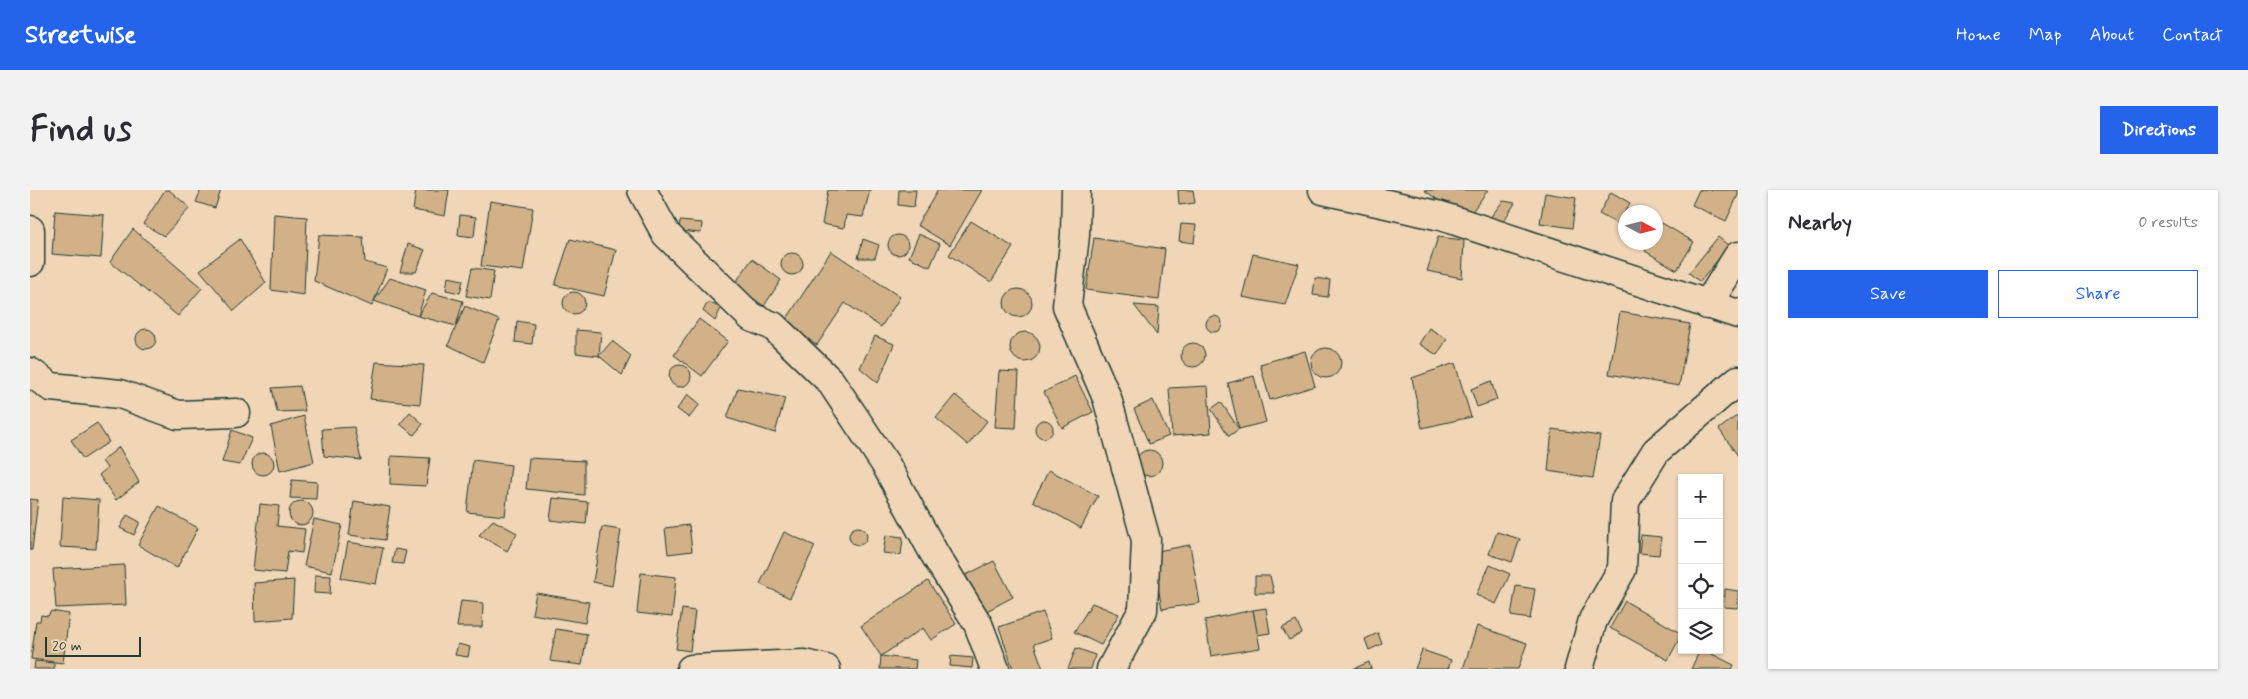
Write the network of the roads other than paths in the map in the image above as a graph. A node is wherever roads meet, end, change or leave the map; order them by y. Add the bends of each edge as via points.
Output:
1 (642, 190) edge
2 (1076, 190) edge
3 (1323, 190) edge
4 (30, 230) edge
5 (1738, 256) edge
6 (30, 262) edge
7 (1707, 305) junction
8 (1738, 314) edge
9 (30, 372) edge
10 (1738, 380) edge
11 (236, 413) dead end
12 (721, 668) edge
13 (691, 669) edge
14 (826, 669) edge
15 (995, 669) edge
16 (1111, 669) edge
17 (1579, 669) edge

1 - 15 street via 666,234 751,317 774,326 831,382 886,465 934,553 978,624
2 - 16 street via 1067,306 1107,398 1146,540 1143,610
3 - 7 street via 1441,216
4 - 6 street
5 - 7 street
7 - 8 street
9 - 11 street via 51,387 120,394 178,415
10 - 17 street via 1656,452 1625,501 1622,569 1593,620
12 - 13 street
12 - 14 street via 804,664

